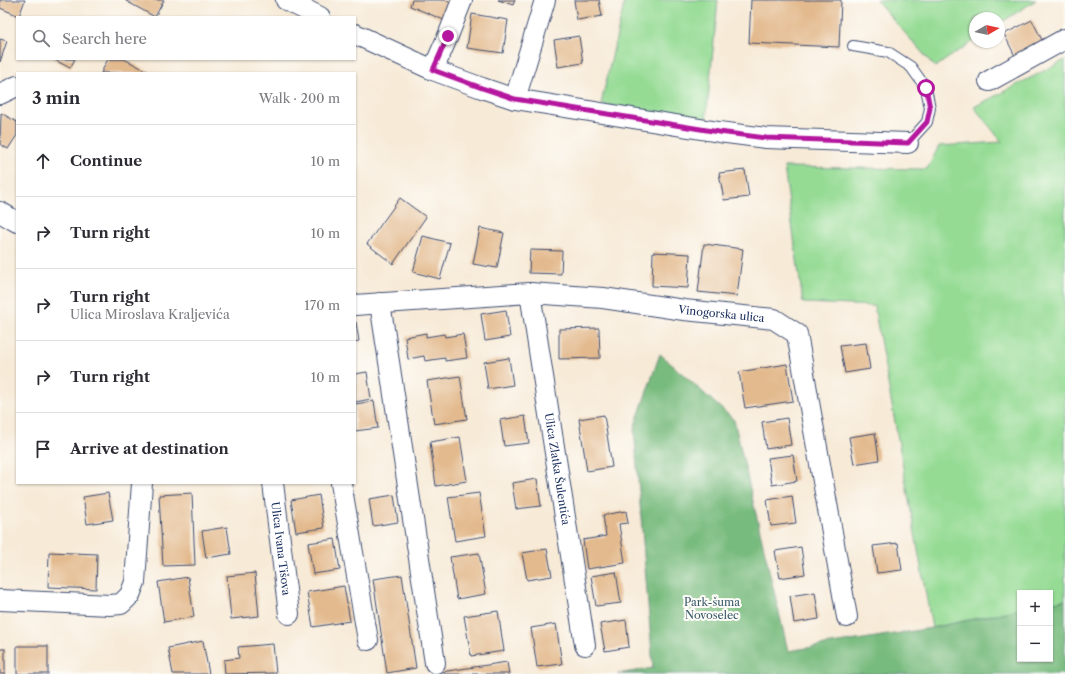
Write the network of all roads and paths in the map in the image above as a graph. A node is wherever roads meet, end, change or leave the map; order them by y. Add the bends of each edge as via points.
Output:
1 (286, 0) edge
2 (462, 0) edge
3 (545, 0) edge
4 (318, 16) edge
5 (356, 34) edge
6 (1065, 38) edge
7 (853, 46) dead end
8 (433, 70) junction
9 (989, 81) dead end
10 (16, 86) edge
11 (0, 94) edge
12 (515, 99) junction
13 (908, 143) joint
14 (0, 212) edge
15 (16, 221) edge
16 (530, 293) junction
17 (380, 303) junction
18 (356, 305) edge
19 (142, 484) edge
20 (273, 484) edge
21 (341, 484) edge
22 (0, 600) edge
23 (289, 614) dead end
24 (847, 617) dead end
25 (368, 640) dead end
26 (585, 645) dead end
27 (435, 663) dead end

1 - 4 street
2 - 8 street
3 - 12 street
5 - 8 street
6 - 9 street
7 - 13 lane via 888,52 911,66 926,88 930,108 927,122
8 - 12 street
10 - 11 street
12 - 13 street via 766,138
14 - 15 street
16 - 17 street, Vinogorska ulica
16 - 24 street, Vinogorska ulica via 603,298 684,310 774,319 797,334
16 - 26 street, Ulica Zlatka Šulentića
17 - 18 street, Vinogorska ulica
17 - 27 street
19 - 22 street via 135,582 130,595 121,604
20 - 23 street, Ulica Ivana Tišova
21 - 25 street

